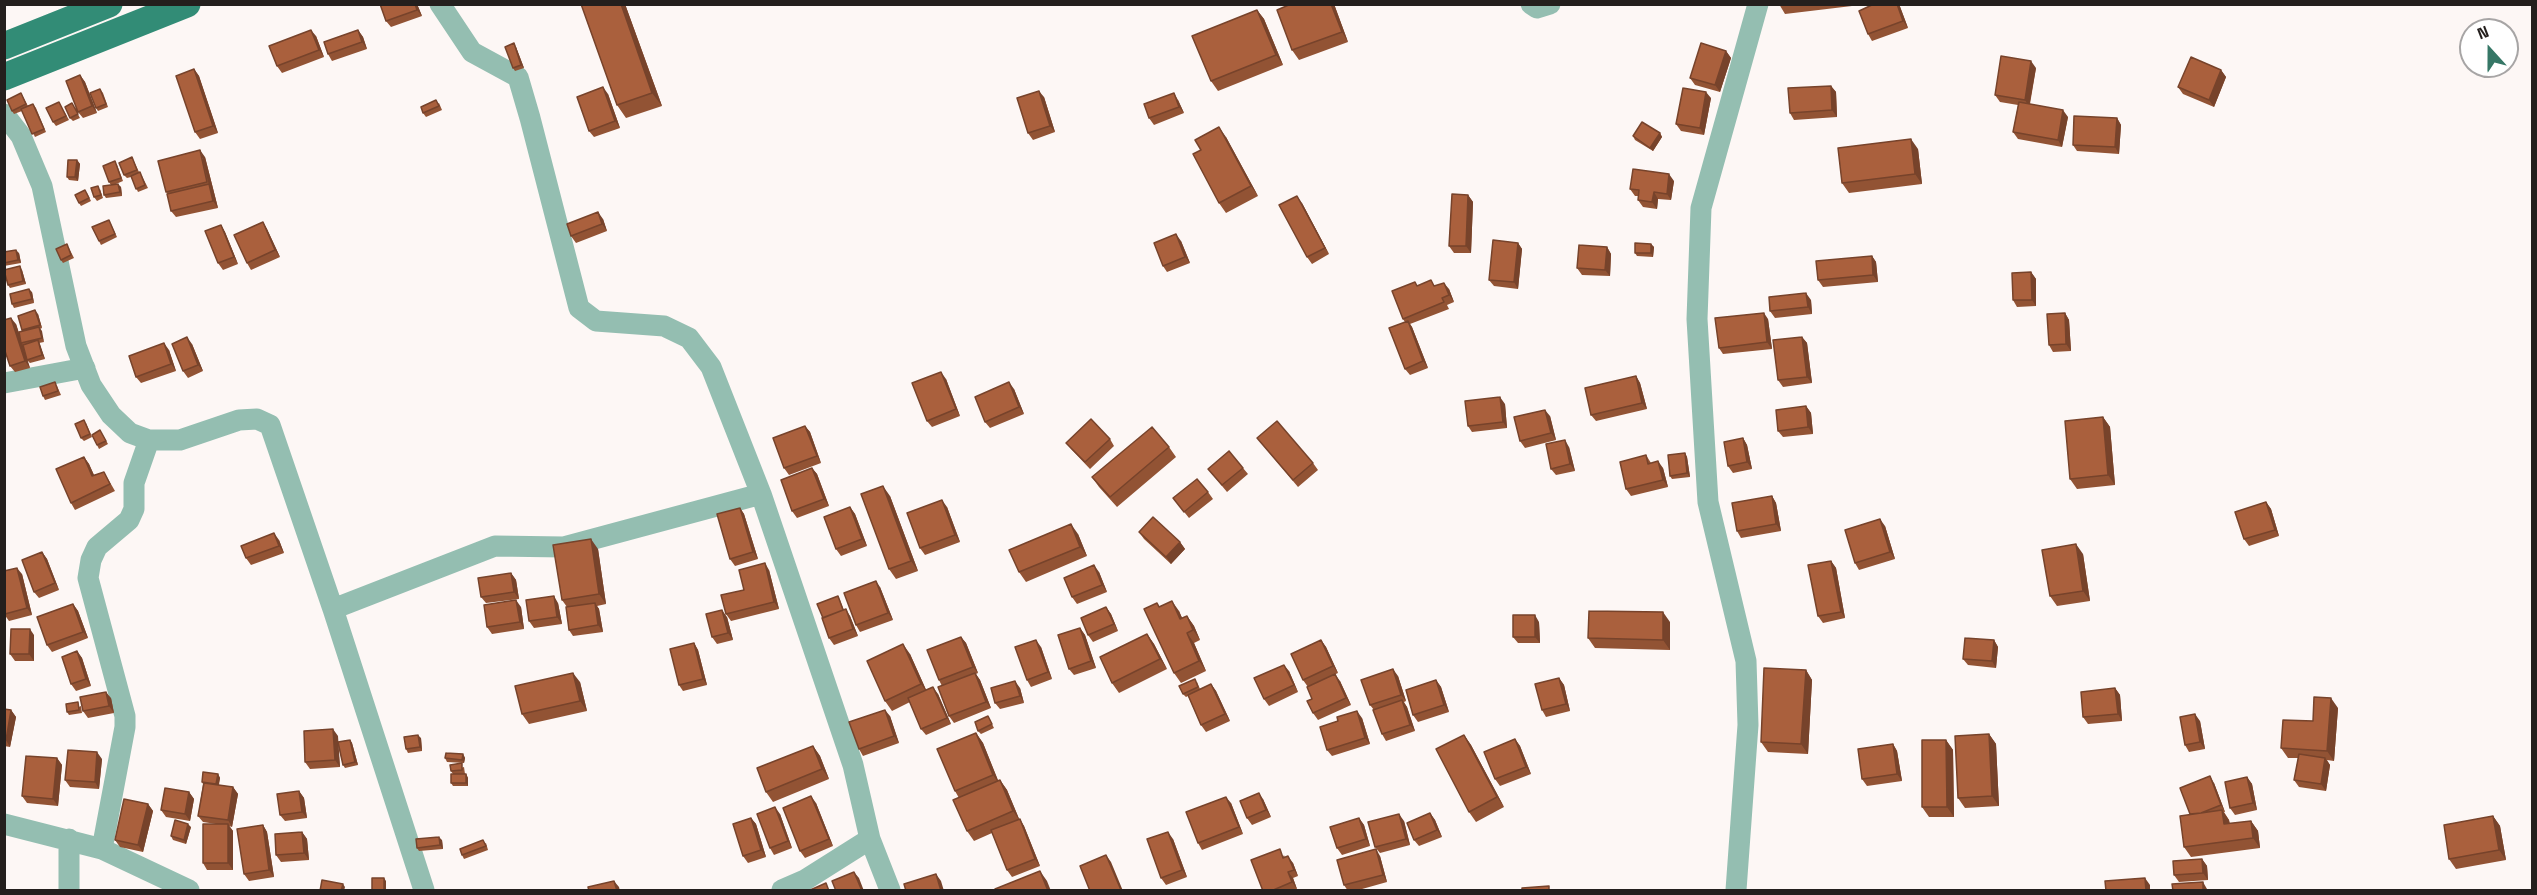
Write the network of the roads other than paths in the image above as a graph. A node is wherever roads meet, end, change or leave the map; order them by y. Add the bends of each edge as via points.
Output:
1 (109, 4) edge
2 (187, 4) edge
3 (440, 4) edge
4 (1531, 4) edge
5 (1550, 4) edge
6 (1758, 4) edge
7 (4, 46) edge
8 (4, 77) edge
9 (4, 114) edge
10 (84, 368) junction
11 (4, 383) edge
12 (149, 440) junction
13 (761, 494) junction
14 (333, 609) junction
15 (4, 824) edge
16 (69, 839) junction
17 (870, 839) junction
18 (102, 849) junction
19 (69, 891) edge
20 (189, 891) edge
21 (424, 891) edge
22 (782, 891) edge
23 (890, 891) edge
24 (1736, 891) edge

1 - 7 main road
2 - 8 main road
3 - 13 street via 472,52 518,77 579,308 596,321 664,326 689,338 711,367
4 - 5 street via 1537,8
6 - 24 street via 1701,208 1697,319 1708,502 1746,661 1748,725
9 - 10 street via 21,136 42,186
10 - 11 street
10 - 12 street via 111,415 130,433
12 - 14 street via 180,440 239,420 257,419 270,425
12 - 18 street via 134,483 134,509 129,520 97,547 88,578 125,716
13 - 14 street via 564,548 495,546
13 - 17 street via 853,765
14 - 21 street
15 - 16 street
16 - 18 street
16 - 19 street
17 - 22 street
17 - 23 street
18 - 20 street

